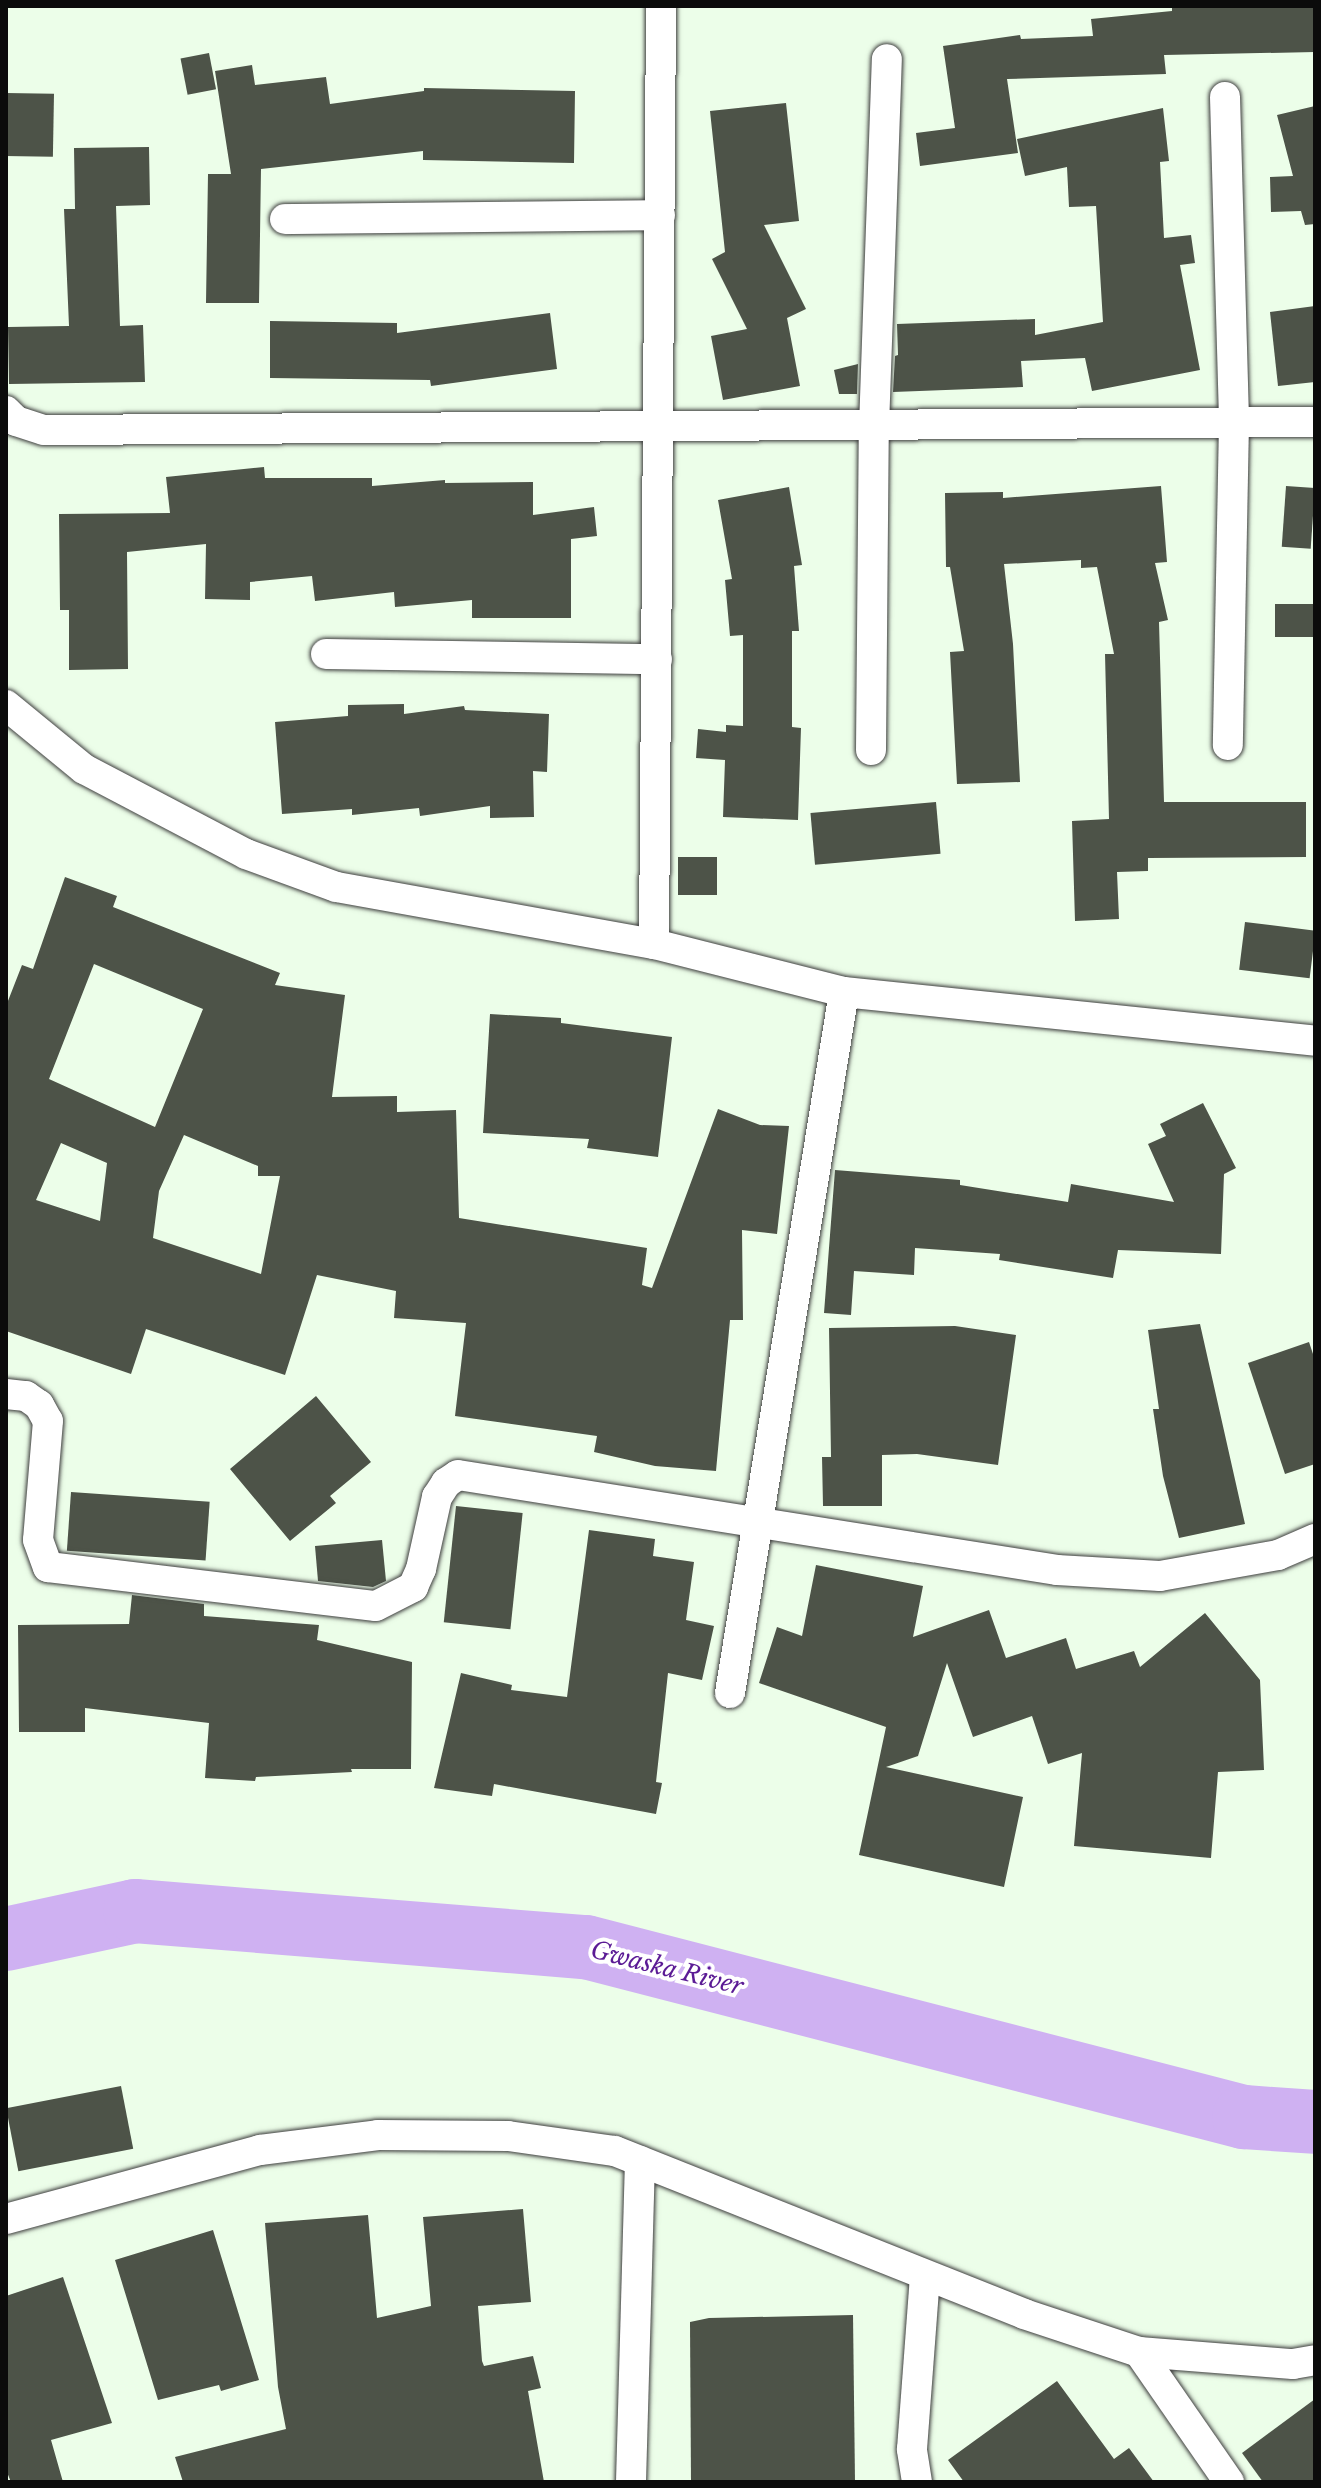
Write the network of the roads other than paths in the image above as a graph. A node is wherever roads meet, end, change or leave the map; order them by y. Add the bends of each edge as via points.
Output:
1 (661, 6) edge
2 (887, 59) dead end
3 (1225, 97) dead end
4 (660, 215) junction
5 (285, 219) dead end
6 (6, 411) edge
7 (1315, 422) edge
8 (1234, 423) junction
9 (874, 427) junction
10 (660, 429) junction
11 (326, 654) dead end
12 (657, 659) junction
13 (6, 705) edge
14 (1228, 745) dead end
15 (871, 750) dead end
16 (654, 944) junction
17 (844, 992) junction
18 (1315, 1041) edge
19 (6, 1394) edge
20 (760, 1521) junction
21 (1315, 1539) edge
22 (730, 1693) dead end
23 (640, 2161) junction
24 (6, 2219) edge
25 (925, 2275) junction
26 (1139, 2352) junction
27 (1315, 2360) edge
28 (631, 2482) edge
29 (917, 2482) edge
30 (1229, 2482) edge

1 - 4 street
2 - 9 street
3 - 8 street
4 - 5 street
4 - 10 street
6 - 10 street via 16,421 44,430
7 - 8 street
8 - 9 street
8 - 14 street
9 - 10 street
9 - 15 street
10 - 12 street
11 - 12 street
12 - 16 street
13 - 16 street via 84,769 261,860 336,887
16 - 17 street
17 - 18 street
17 - 20 street
19 - 20 street via 26,1396 48,1421 38,1540 48,1567 62,1571 376,1606 413,1587 437,1497 458,1475
20 - 21 street via 1057,1570 1160,1576 1278,1555
20 - 22 street
23 - 24 street via 615,2151 508,2136 378,2135 260,2150
23 - 25 street
23 - 28 street
25 - 26 street
25 - 29 street via 912,2449
26 - 27 street via 1293,2364
26 - 30 street

